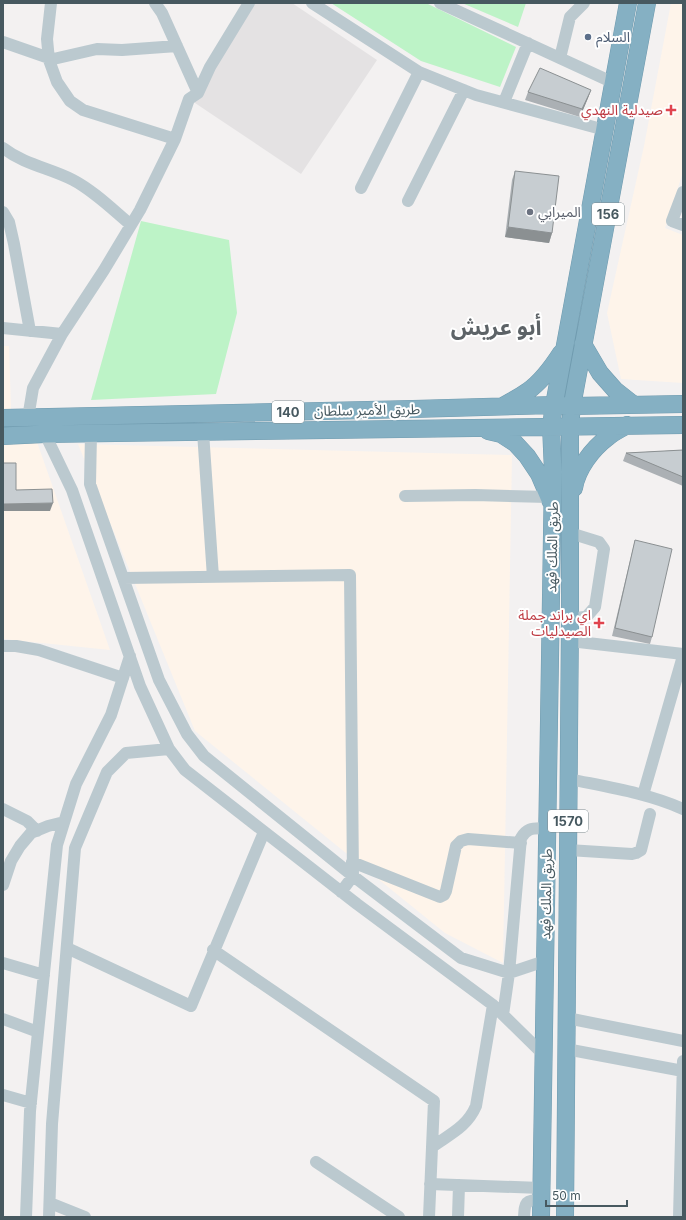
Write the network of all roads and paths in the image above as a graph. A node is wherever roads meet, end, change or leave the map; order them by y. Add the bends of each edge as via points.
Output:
1 (51, 3) edge
2 (155, 3) edge
3 (249, 3) edge
4 (312, 3) edge
5 (440, 3) edge
6 (584, 3) edge
7 (628, 3) edge
8 (647, 3) edge
9 (3, 42) edge
10 (528, 43) junction
11 (177, 46) junction
12 (560, 58) junction
13 (49, 59) junction
14 (419, 72) junction
15 (614, 83) junction
16 (464, 90) junction
17 (198, 93) junction
18 (504, 102) junction
19 (605, 130) junction
20 (175, 139) junction
21 (3, 148) edge
22 (361, 188) dead end
23 (683, 192) edge
24 (408, 201) dead end
25 (3, 212) edge
26 (131, 225) junction
27 (683, 225) edge
28 (3, 328) edge
29 (30, 331) junction
30 (62, 334) junction
31 (583, 344) junction
32 (564, 348) junction
33 (683, 404) edge
34 (554, 405) junction
35 (634, 405) junction
36 (502, 406) junction
37 (572, 406) junction
38 (3, 418) edge
39 (28, 418) junction
40 (628, 425) junction
41 (683, 425) edge
42 (551, 426) junction
43 (570, 426) junction
44 (474, 428) junction
45 (203, 432) junction
46 (45, 434) junction
47 (91, 434) junction
48 (3, 436) edge
49 (405, 496) dead end
50 (550, 501) junction
51 (570, 504) junction
52 (570, 533) junction
53 (108, 534) junction
54 (89, 540) junction
55 (213, 577) junction
56 (123, 578) junction
57 (570, 619) junction
58 (570, 641) junction
59 (3, 646) edge
60 (683, 655) edge
61 (130, 656) junction
62 (123, 678) junction
63 (170, 749) junction
64 (569, 779) junction
65 (643, 795) junction
66 (3, 809) edge
67 (683, 809) edge
68 (650, 814) dead end
69 (64, 822) junction
70 (547, 828) junction
71 (37, 831) junction
72 (264, 832) junction
73 (521, 843) junction
74 (568, 850) junction
75 (352, 862) junction
76 (5, 872) edge
77 (353, 876) junction
78 (3, 885) edge
79 (341, 892) junction
80 (67, 948) junction
81 (213, 950) junction
82 (3, 962) edge
83 (545, 962) junction
84 (509, 973) junction
85 (44, 975) junction
86 (493, 1005) junction
87 (503, 1014) junction
88 (567, 1018) junction
89 (3, 1019) edge
90 (38, 1032) junction
91 (683, 1041) edge
92 (566, 1048) junction
93 (544, 1055) junction
94 (683, 1061) edge
95 (683, 1071) edge
96 (3, 1096) edge
97 (31, 1103) junction
98 (432, 1146) junction
99 (316, 1162) dead end
100 (430, 1184) junction
101 (459, 1185) junction
102 (541, 1194) junction
103 (50, 1203) junction
104 (26, 1217) edge
105 (49, 1217) edge
106 (85, 1217) edge
107 (400, 1217) edge
108 (429, 1217) edge
109 (458, 1217) edge
110 (524, 1217) edge
111 (541, 1217) edge
112 (565, 1217) edge
113 (679, 1217) edge

1 - 13 street via 47,39
2 - 11 street
3 - 17 street via 210,67
4 - 14 street
5 - 10 street
6 - 12 street via 570,17
7 - 15 highway, طريق الملك فهد / 156
8 - 31 highway, طريق الملك فهد / 156
9 - 13 street
10 - 12 street
10 - 18 street
11 - 13 street via 97,49
11 - 17 street
12 - 15 street
13 - 20 street via 57,82 70,101 84,110
14 - 16 street
14 - 22 street
15 - 19 highway, طريق الملك فهد / 156
16 - 18 street
16 - 24 street
17 - 20 street via 189,99
18 - 19 street
19 - 32 highway, طريق الملك فهد / 156
20 - 26 street
21 - 26 street via 26,162 73,180 88,189
23 - 27 street via 672,221
25 - 29 street via 9,222 14,244
26 - 30 street
28 - 29 street
29 - 30 street
30 - 39 street via 33,388
31 - 35 highway via 600,373 615,390
31 - 37 highway, طريق الملك فهد / 156
32 - 34 highway, طريق الملك فهد / 156
32 - 36 highway via 540,381 528,392
33 - 35 highway, طريق الأمير سلطان
34 - 36 highway, طريق الأمير سلطان / 140
34 - 37 highway, طريق الأمير سلطان / 140
34 - 42 highway, طريق الملك فهد / 156
35 - 37 highway, طريق الأمير سلطان
36 - 39 highway, طريق الأمير سلطان / 140
37 - 43 highway, طريق الملك فهد / 156
38 - 39 highway, طريق الأمير سلطان / 140
40 - 41 highway, طريق الأمير سلطان
40 - 43 highway, طريق الأمير سلطان
40 - 51 highway via 608,437 586,460 575,479
42 - 43 highway, طريق الأمير سلطان / 140
42 - 44 highway, طريق الأمير سلطان / 140
42 - 50 highway, طريق الملك فهد / 1570 via 553,472
43 - 51 highway, طريق الملك فهد / 1570
44 - 45 highway, طريق الأمير سلطان / 140
44 - 50 highway via 501,434 515,443 539,474
45 - 47 highway, طريق الأمير سلطان / 140
45 - 55 street
46 - 47 highway, طريق الأمير سلطان / 140
46 - 48 highway, طريق الأمير سلطان / 140
46 - 54 street via 72,490
47 - 53 street via 90,484
49 - 50 street via 475,495
50 - 70 highway, طريق الملك فهد / 1570
51 - 52 highway, طريق الملك فهد / 1570
52 - 57 highway, طريق الملك فهد / 1570
52 - 57 street via 599,542 604,549 595,607 584,617
53 - 54 street
53 - 56 street
54 - 61 street
55 - 56 street
55 - 75 street via 350,575
56 - 77 street via 159,680 187,734 204,756
57 - 58 highway, طريق الملك فهد / 1570
58 - 60 street
58 - 64 highway, طريق الملك فهد / 1570
59 - 62 street via 40,650
60 - 65 street
61 - 62 street
61 - 63 street via 140,686
62 - 69 street via 111,715 76,784
63 - 72 street via 185,770
63 - 80 street via 126,754 107,772 75,848
64 - 65 street
64 - 74 highway, طريق الملك فهد / 1570
65 - 67 street
66 - 71 street via 27,821
68 - 74 street via 641,850 636,853
69 - 71 street
69 - 85 street via 57,845
70 - 73 street via 529,829 521,838
70 - 83 highway, طريق الملك فهد / 1570
71 - 76 street via 31,833 20,846
72 - 79 street
72 - 81 street
73 - 75 street via 461,840 456,846 446,891 440,897
73 - 84 street
74 - 88 highway, طريق الملك فهد / 1570
75 - 77 street
76 - 78 street
77 - 79 street
77 - 84 street via 461,958
79 - 86 street
80 - 81 street via 191,1006
80 - 103 street via 52,1124
81 - 98 street via 434,1101
82 - 85 street
83 - 84 street
83 - 93 highway, طريق الملك فهد / 1570
84 - 87 street
85 - 90 street
86 - 87 street
86 - 98 street via 476,1106 472,1116 465,1124
87 - 93 street
88 - 91 street
88 - 92 highway, طريق الملك فهد / 1570
89 - 90 street
90 - 97 street
92 - 95 street
92 - 112 highway, طريق الملك فهد / 1570
93 - 102 highway, طريق الملك فهد / 1570
94 - 95 street
95 - 113 street
96 - 97 street
97 - 104 street
98 - 100 street
99 - 107 street
100 - 101 street
100 - 108 street
101 - 102 street
101 - 109 street
102 - 110 street via 527,1202
102 - 111 highway, طريق الملك فهد / 1570
103 - 105 street
103 - 106 street

